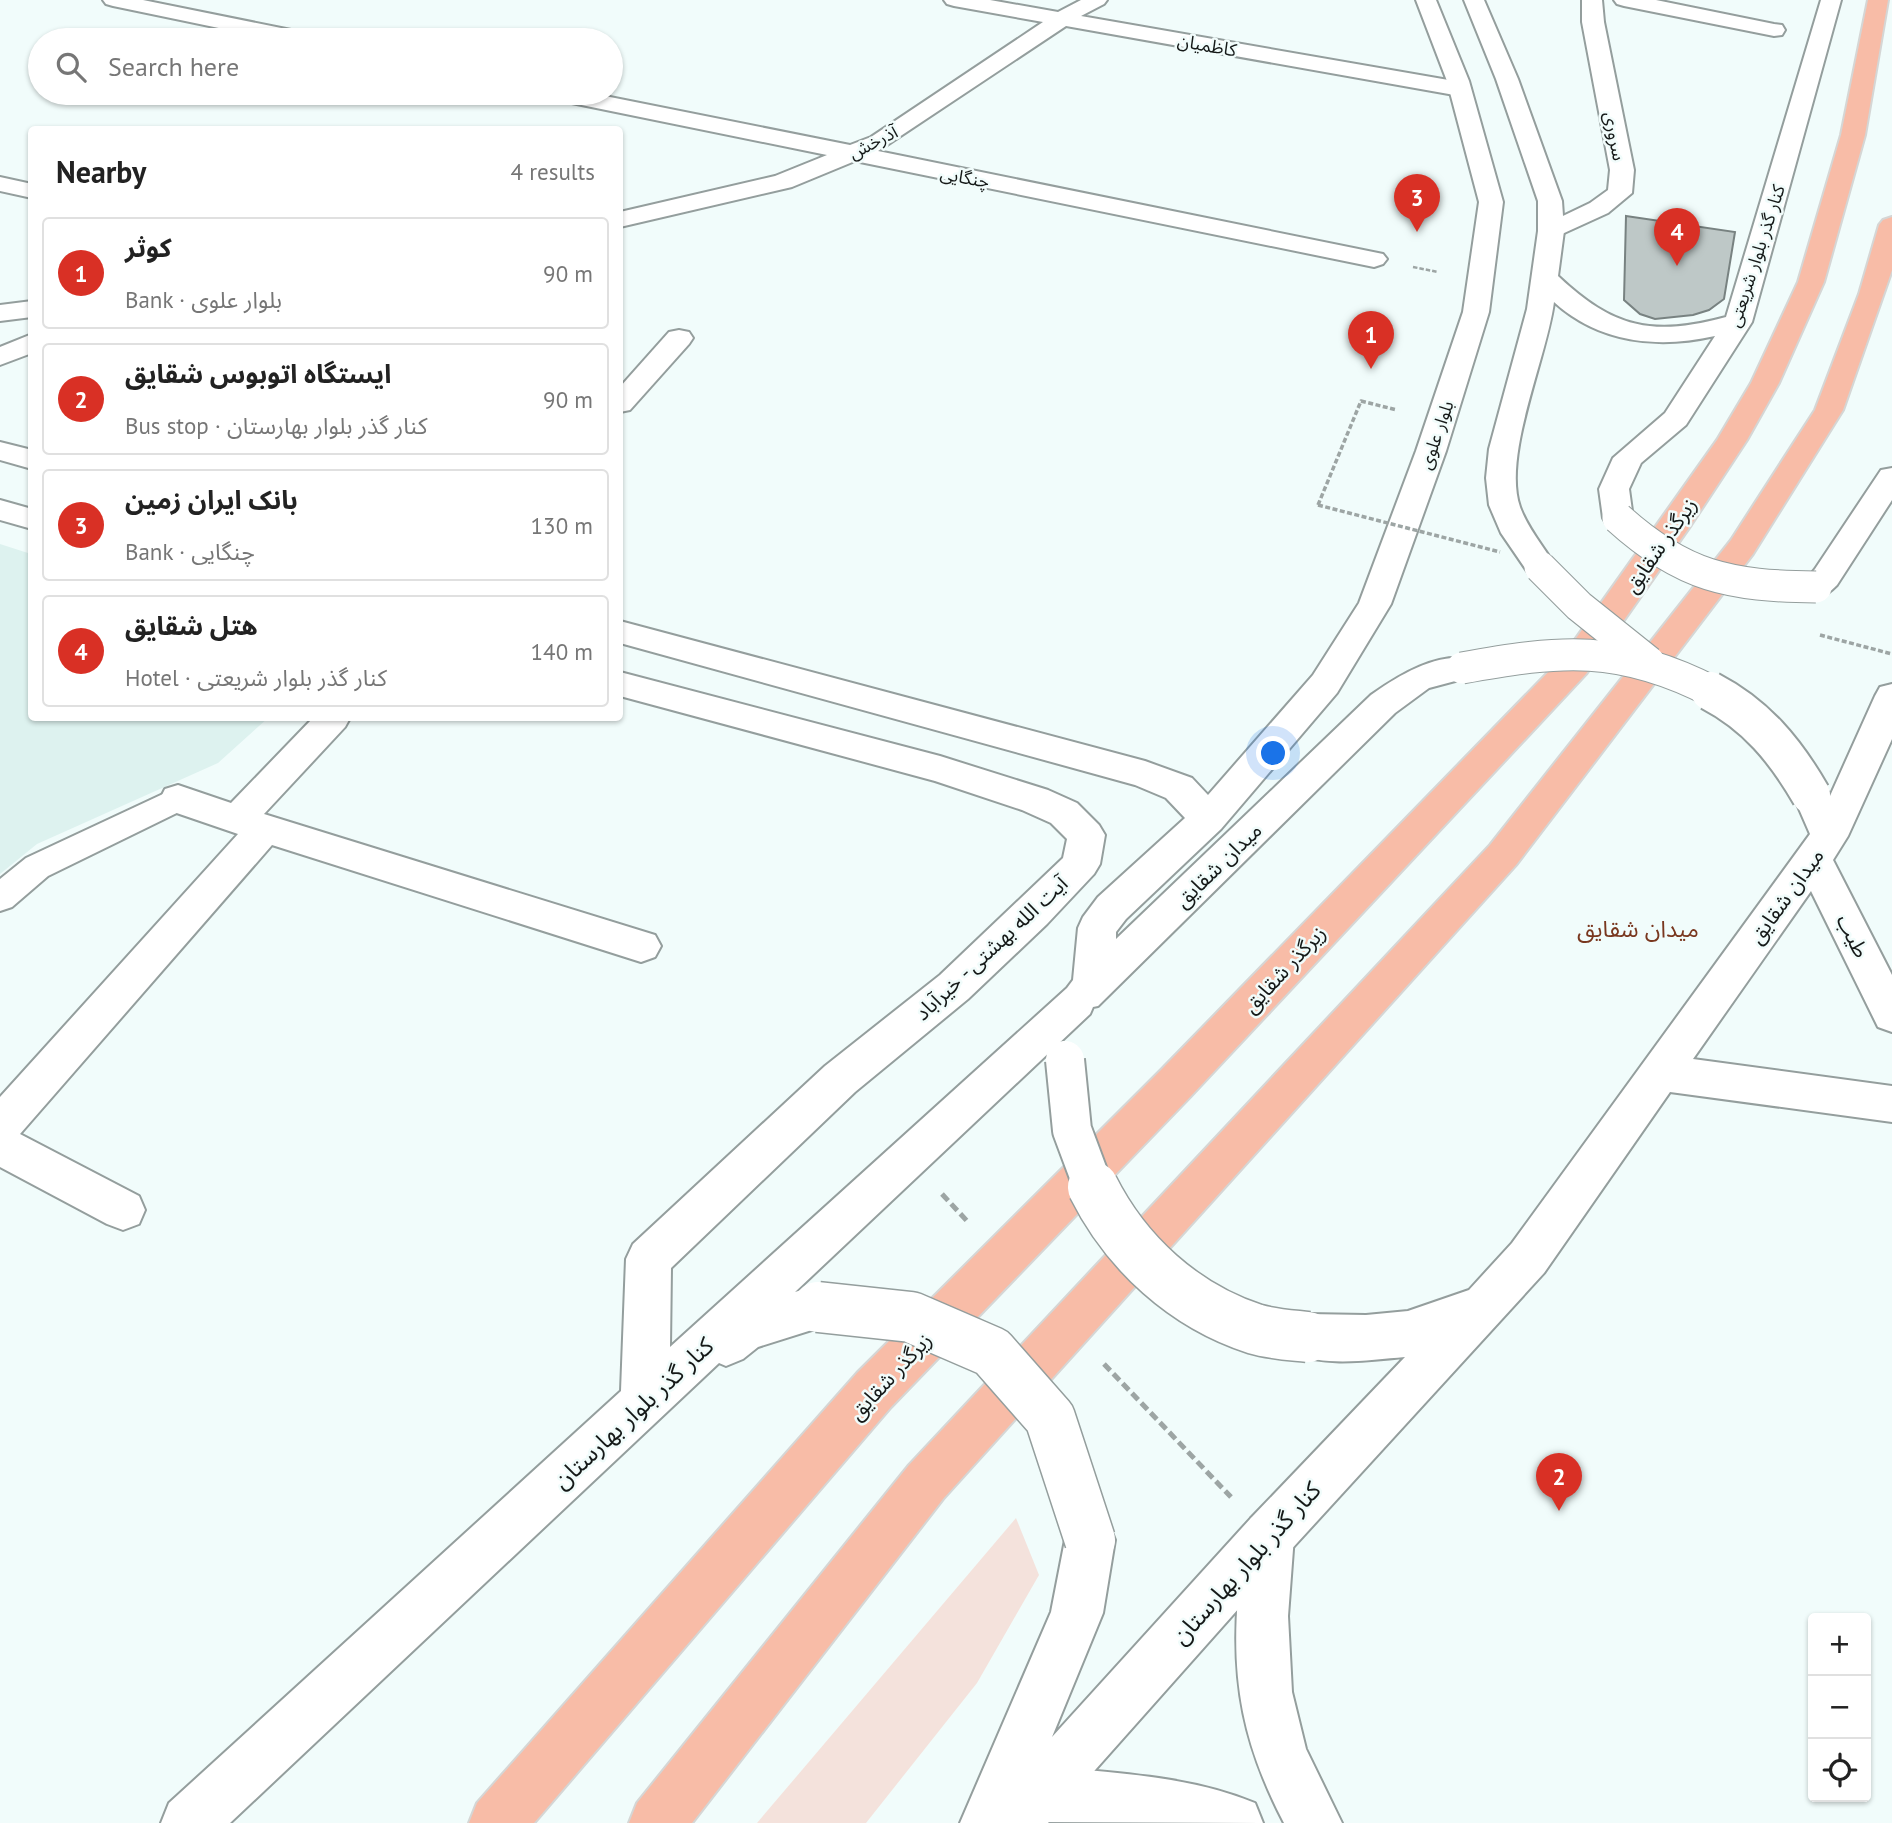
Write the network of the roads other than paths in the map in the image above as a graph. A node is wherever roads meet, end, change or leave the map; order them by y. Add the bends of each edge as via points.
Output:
1 (113, 0) edge
2 (954, 0) edge
3 (1097, 0) edge
4 (1426, 0) edge
5 (1474, 0) edge
6 (1592, 0) edge
7 (1624, 0) edge
8 (1831, 0) edge
9 (1878, 0) edge
10 (1061, 20) junction
11 (248, 28) edge
12 (1774, 30) dead end
13 (1460, 89) junction
14 (615, 105) edge
15 (851, 154) junction
16 (0, 184) edge
17 (28, 190) edge
18 (623, 218) edge
19 (1892, 225) edge
20 (1551, 232) junction
21 (1374, 259) road end
22 (1545, 278) junction
23 (28, 310) edge
24 (0, 313) edge
25 (1738, 322) junction
26 (679, 338) dead end
27 (28, 344) edge
28 (0, 358) edge
29 (623, 401) edge
30 (0, 451) edge
31 (28, 459) edge
32 (1892, 477) edge
33 (0, 510) edge
34 (28, 518) edge
35 (1657, 551) junction
36 (623, 633) edge
37 (1656, 667) junction
38 (623, 685) edge
39 (1892, 696) edge
40 (331, 721) edge
41 (178, 799) joint
42 (1208, 819) junction
43 (252, 824) junction
44 (1821, 847) junction
45 (0, 898) edge
46 (641, 946) dead end
47 (1084, 994) junction
48 (1892, 1015) edge
49 (1660, 1073) junction
50 (1892, 1104) edge
51 (0, 1127) edge
52 (0, 1145) edge
53 (123, 1210) dead end
54 (1484, 1307) junction
55 (645, 1402) junction
56 (1269, 1536) junction
57 (1026, 1809) edge
58 (189, 1823) edge
59 (498, 1823) edge
60 (657, 1823) edge
61 (988, 1823) edge
62 (1235, 1823) edge
63 (1314, 1823) edge

1 - 11 main road
2 - 10 main road, کاظمیان
3 - 10 main road, آذرخش
4 - 13 main road, بلوار علوی
5 - 20 main road via 1550,201
6 - 20 main road, سروری via 1622,170 1620,192
7 - 12 main road
8 - 25 main road, کنار گذر بلوار شریعتی
9 - 35 main road, زیرگذر شقایق via 1853,135 1811,282 1765,383
10 - 13 main road, کاظمیان
10 - 15 main road, آذرخش via 879,142
13 - 42 main road, بلوار علوی via 1491,202 1476,312 1453,384 1375,604 1325,684
14 - 15 main road, چنگایی
15 - 18 main road, آذرخش via 783,182
15 - 21 main road, چنگایی
16 - 17 main road
19 - 60 main road via 1829,410 1742,547 1503,855 926,1482
20 - 22 main road
22 - 25 main road via 1584,313 1615,329 1672,337
22 - 37 main road, bridge via 1504,449 1500,478 1504,505 1541,567 1579,606
23 - 24 main road
25 - 35 main road, کنار گذر بلوار شریعتی, bridge via 1676,419 1628,458 1614,489 1618,518
26 - 29 main road
27 - 28 main road
30 - 31 main road
32 - 35 main road, bridge via 1816,587 1776,587 1737,580 1691,568
33 - 34 main road
35 - 59 main road, زیرگذر شقایق via 1574,666 1176,1083 874,1390
36 - 42 main road via 1145,774 1179,788
37 - 44 main road, میدان شقایق, bridge via 1695,684 1758,723 1794,765 1811,795
37 - 47 main road, میدان شقایق, bridge via 1568,653 1418,679 1383,704
38 - 55 main road, آیت الله بهشتی - خیرآباد via 940,769 1064,813 1086,835 1081,864 1033,912 954,987 840,1079 649,1259
39 - 44 main road
40 - 43 main road
41 - 43 main road
41 - 45 lane via 37,867
42 - 47 main road, بلوار علوی via 1112,908 1097,928
43 - 46 main road
43 - 51 main road
44 - 48 main road, طیب
44 - 49 main road, میدان شقایق
47 - 54 main road, میدان شقایق, bridge via 1066,1029 1073,1136 1101,1201 1125,1241 1171,1283 1206,1307 1256,1329 1308,1337 1408,1334
47 - 55 main road, کنار گذر بلوار بهارستان
49 - 50 main road
49 - 54 main road, میدان شقایق via 1528,1258
52 - 53 main road
54 - 56 main road, کنار گذر بلوار بهارستان
55 - 58 main road, کنار گذر بلوار بهارستان
55 - 61 main road, bridge via 745,1329 818,1307 911,1317 992,1352 1049,1418 1090,1540 1077,1613
56 - 57 main road, کنار گذر بلوار بهارستان
56 - 63 main road via 1261,1668 1277,1746
57 - 62 main road via 1157,1805

